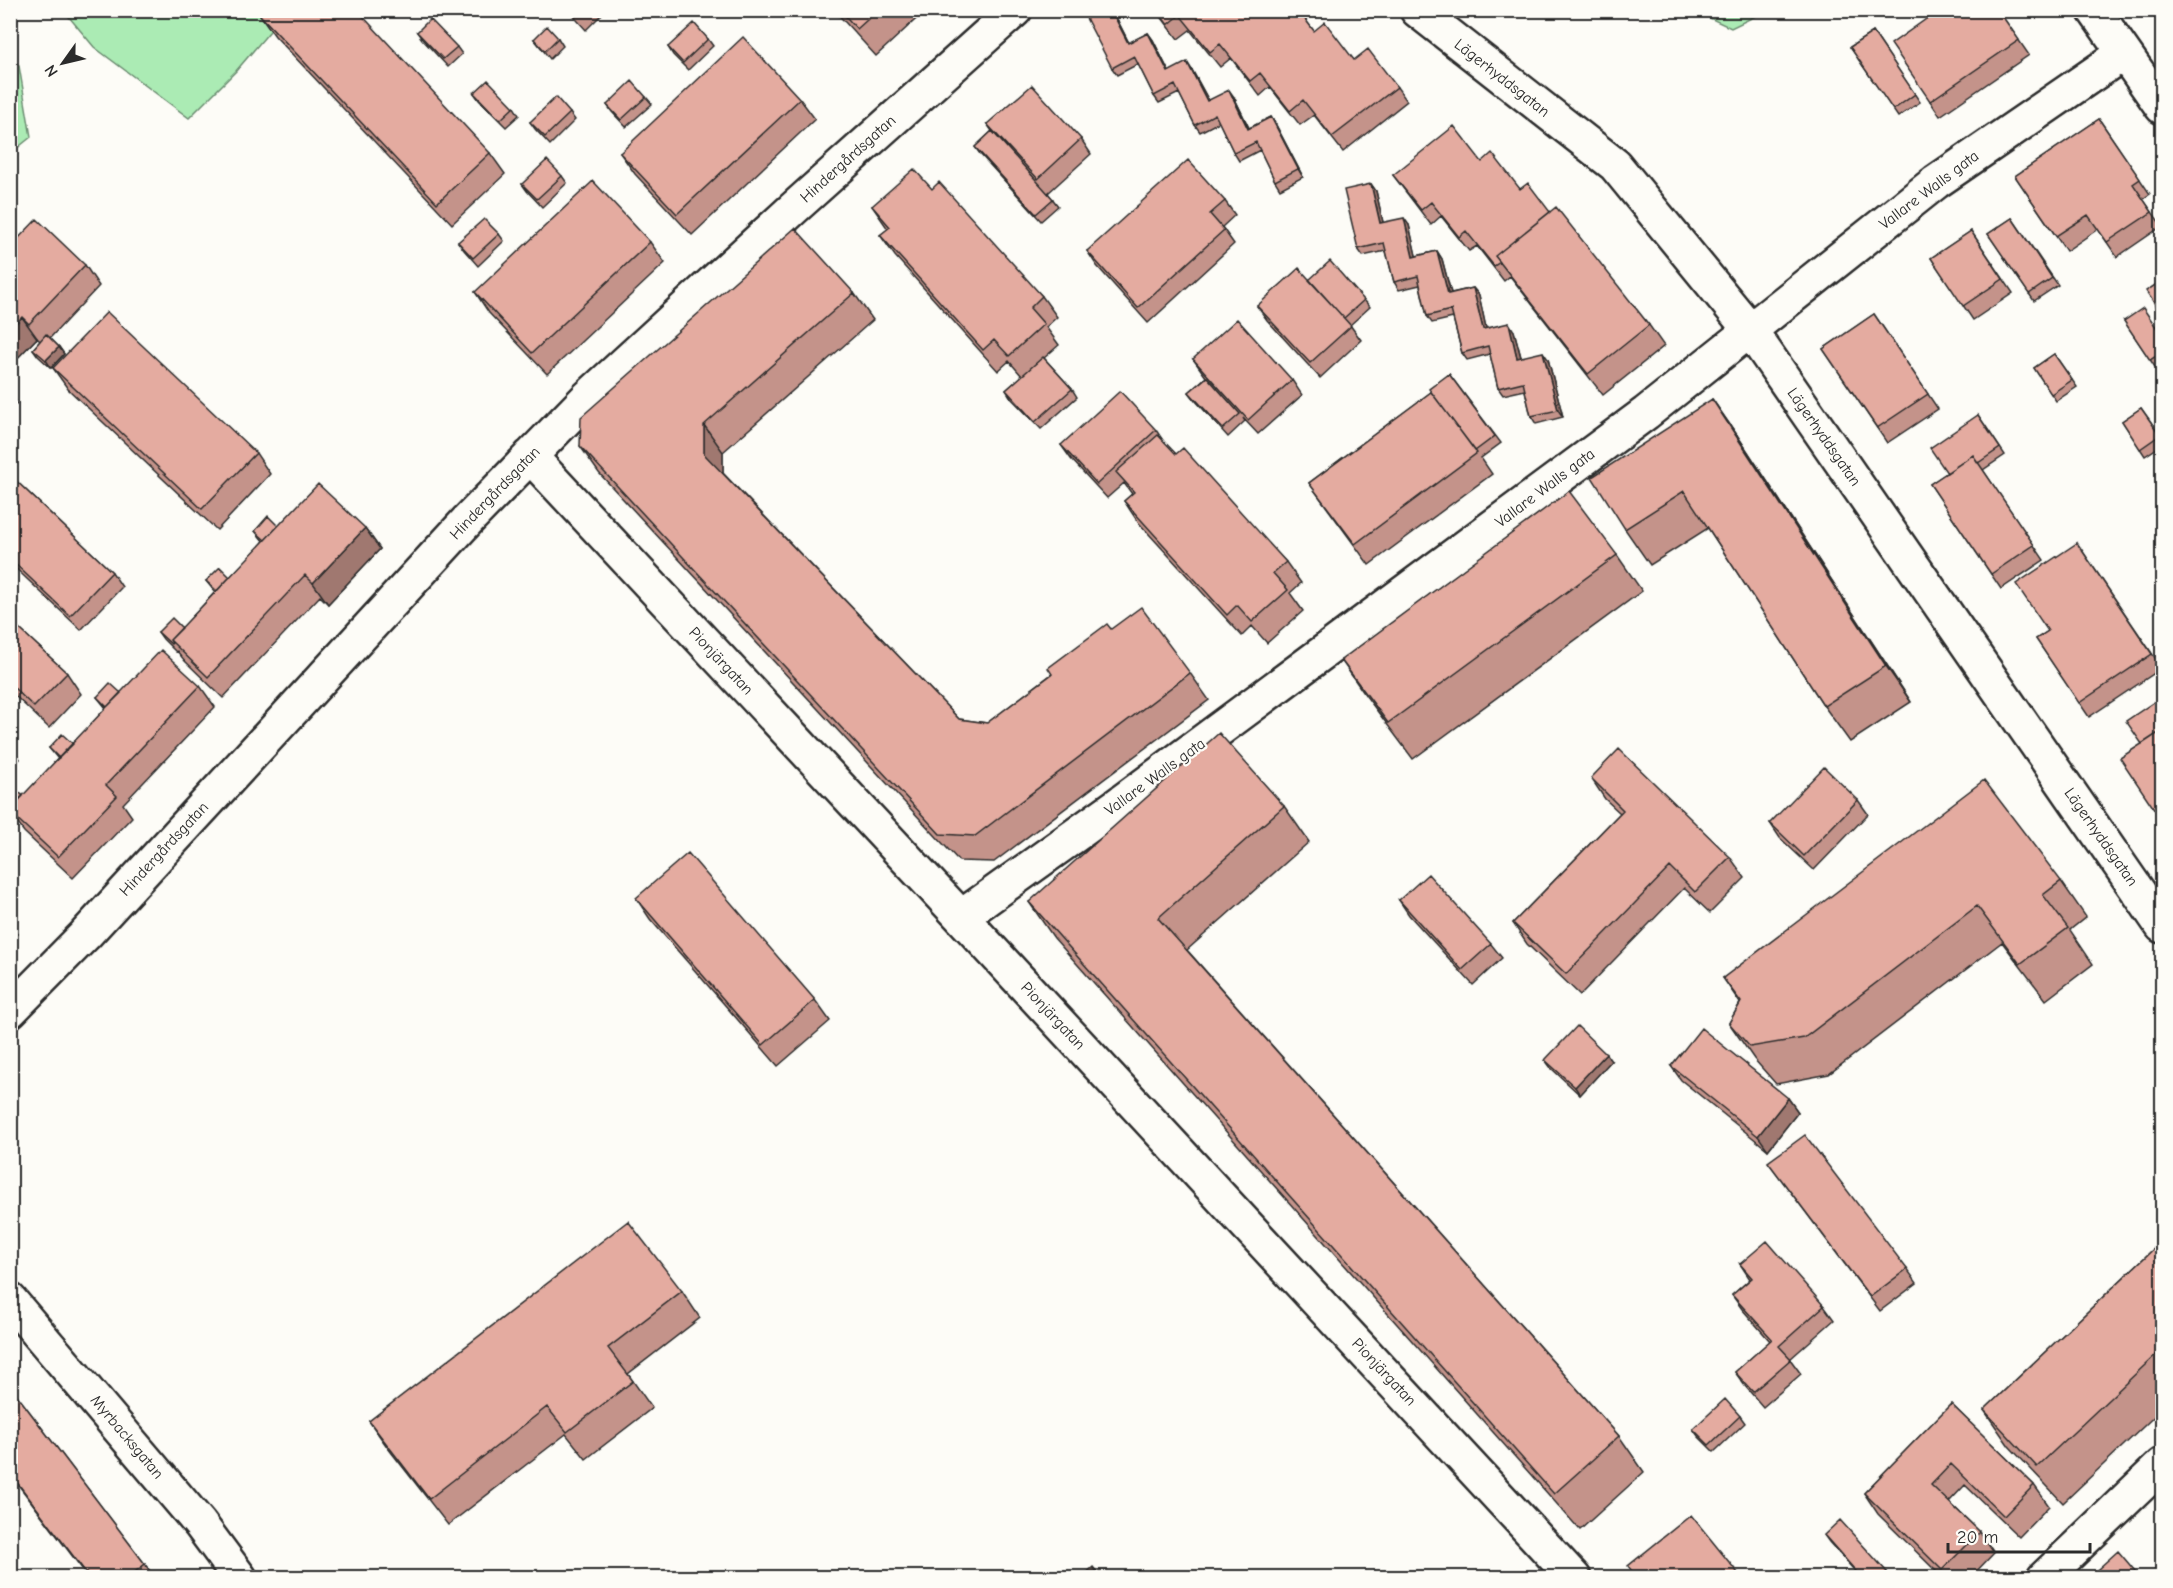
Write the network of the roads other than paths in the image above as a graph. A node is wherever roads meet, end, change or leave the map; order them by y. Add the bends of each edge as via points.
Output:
1 (1015, 10) edge
2 (1417, 10) edge
3 (2094, 10) edge
4 (2124, 52) junction
5 (2163, 107) edge
6 (1750, 330) junction
7 (530, 456) junction
8 (961, 917) junction
9 (2163, 927) edge
10 (10, 1011) edge
11 (10, 1299) edge
12 (2163, 1465) edge
13 (240, 1578) edge
14 (1574, 1578) edge
15 (2044, 1578) edge

1 - 7 street, Hindergårdsgatan via 587,398
2 - 6 street, Lägerhyddsgatan via 1615,165
3 - 4 street
4 - 5 street
4 - 6 street, Vallare Walls gata via 1936,182
6 - 8 street, Vallare Walls gata via 1579,463
6 - 9 street, Lägerhyddsgatan
7 - 8 street, Pionjärgatan
7 - 10 street, Hindergårdsgatan
8 - 14 street, Pionjärgatan
11 - 13 street, Myrbacksgatan via 200,1524
12 - 15 street

